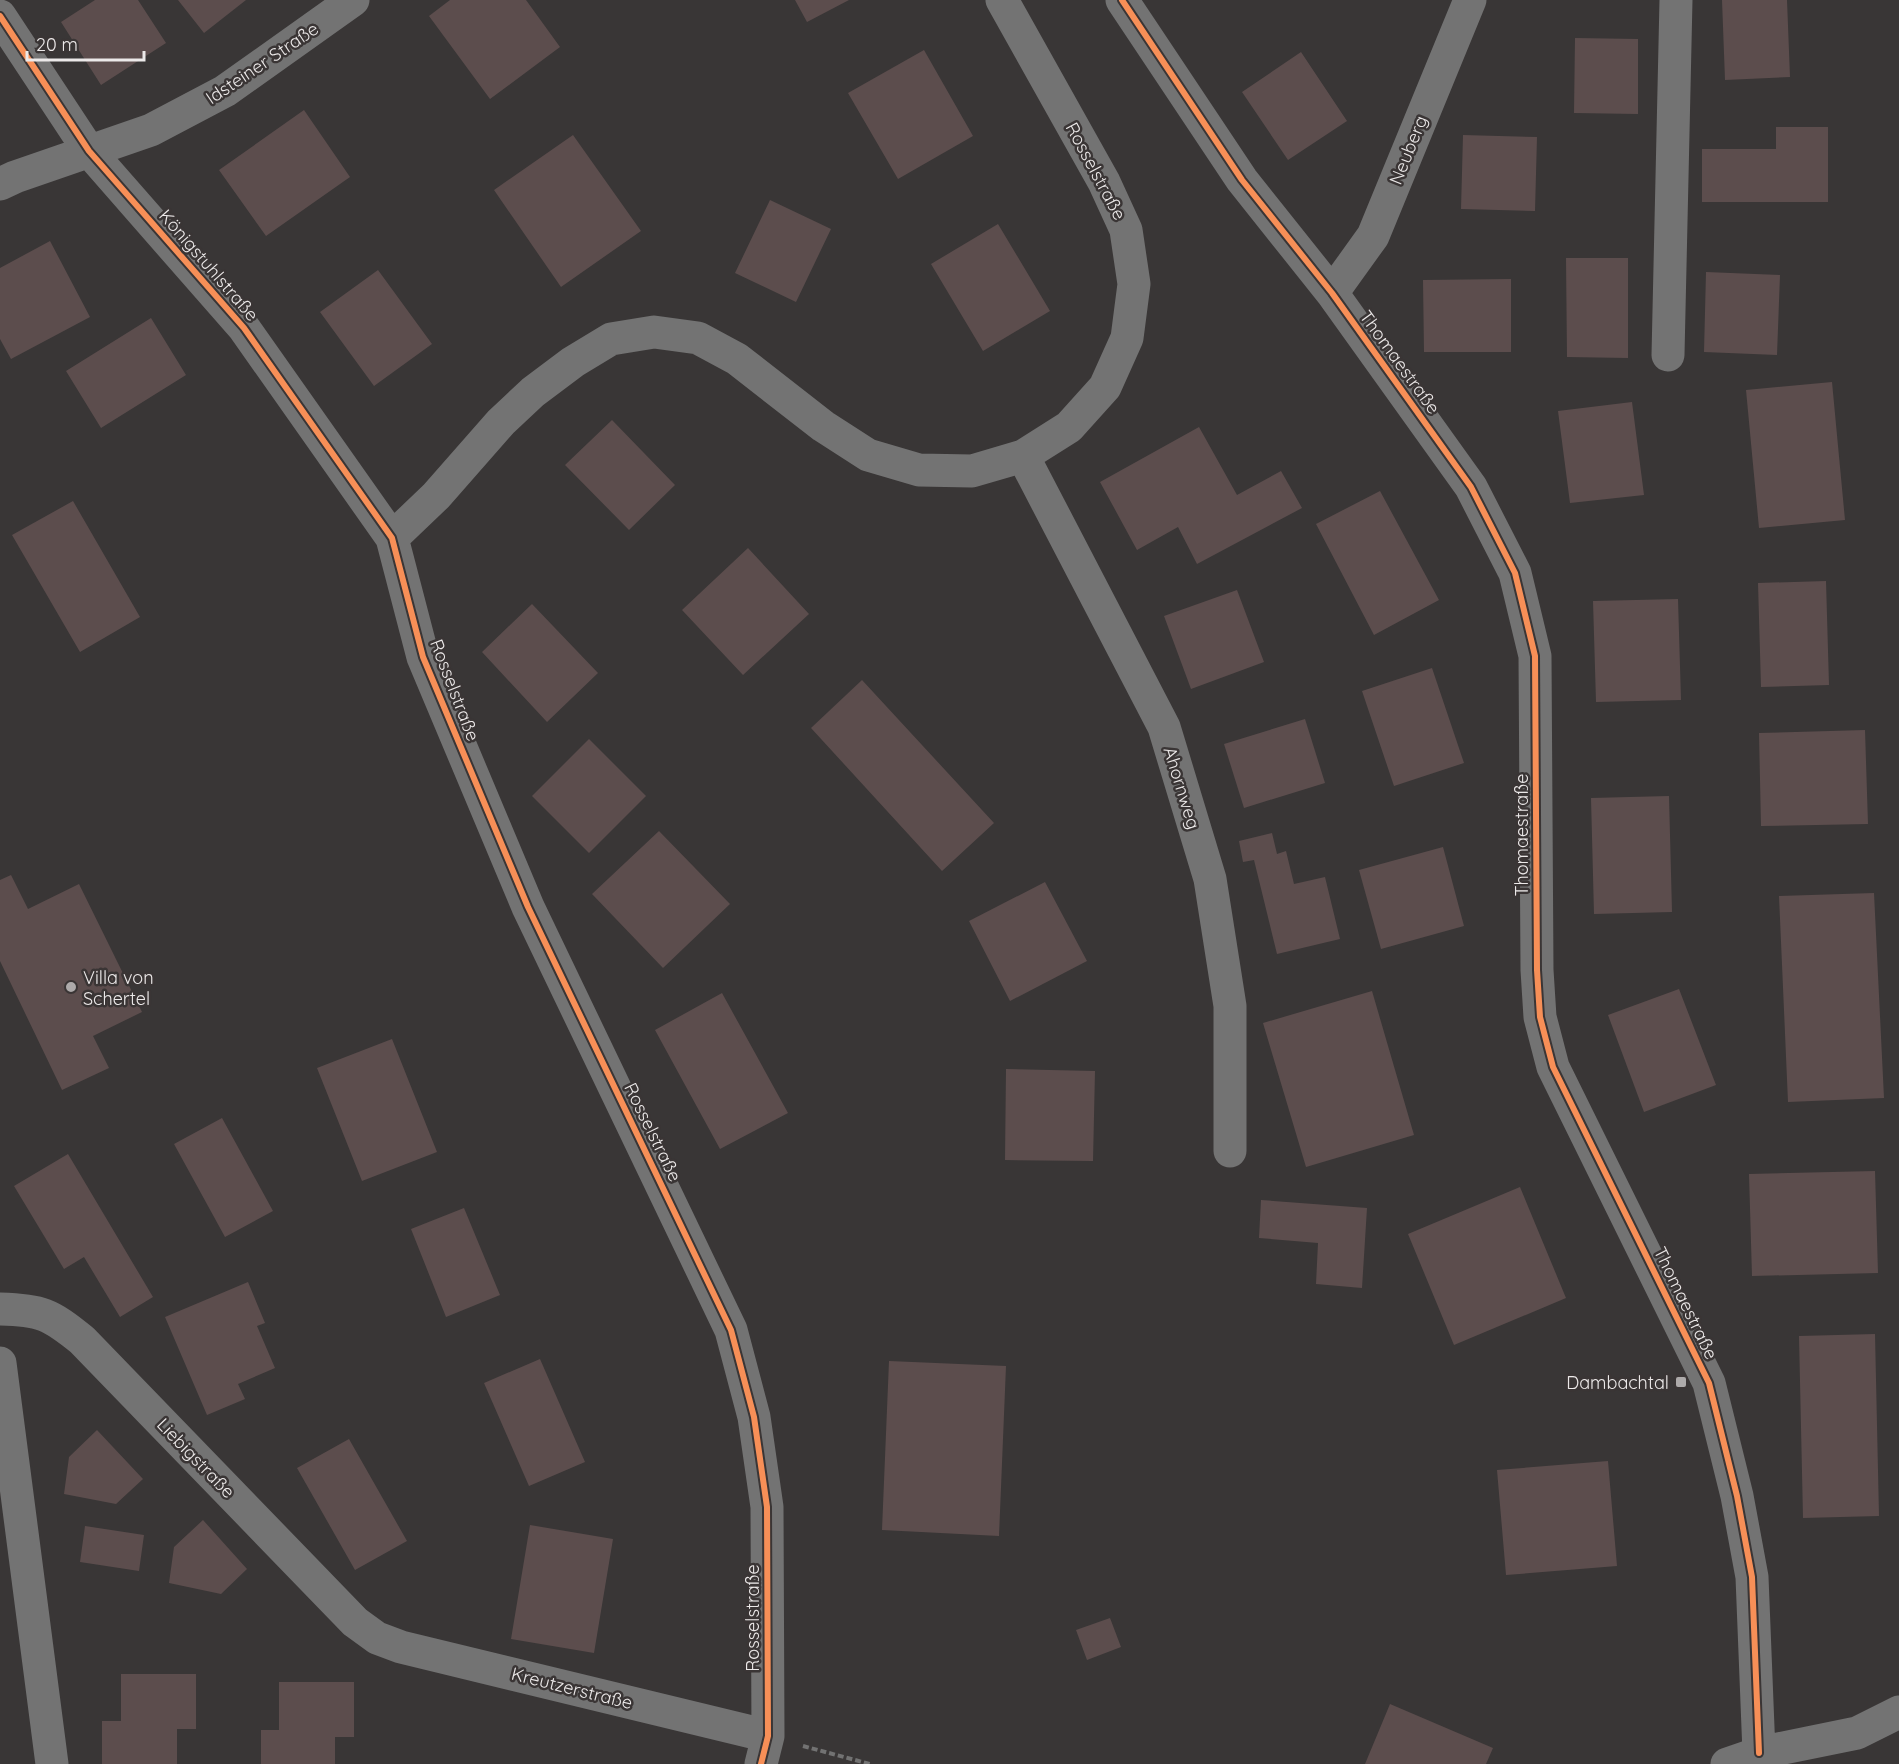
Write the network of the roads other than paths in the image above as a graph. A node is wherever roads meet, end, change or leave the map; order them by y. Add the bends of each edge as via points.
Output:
1 (352, 0) edge
2 (1002, 0) edge
3 (1122, 0) edge
4 (1470, 0) edge
5 (1676, 0) edge
6 (0, 15) edge
7 (89, 151) junction
8 (0, 184) edge
9 (1332, 292) junction
10 (1668, 355) dead end
11 (1023, 456) junction
12 (392, 538) junction
13 (1230, 1151) dead end
14 (0, 1309) edge
15 (0, 1363) edge
16 (377, 1638) joint
17 (1899, 1712) edge
18 (764, 1750) edge
19 (1759, 1753) junction
20 (52, 1764) edge
21 (1727, 1764) edge

1 - 7 street, Idsteiner Straße via 225,91 151,130
2 - 11 street, Rosselstraße via 1104,182 1126,230 1134,284 1127,338 1105,387 1069,427
3 - 9 street, Thomaestraße via 1242,180
4 - 9 street, Neuberg via 1373,236
5 - 10 street
6 - 7 street, Königstuhlstraße
7 - 8 street, Idsteiner Straße
7 - 12 street, Königstuhlstraße via 244,328
9 - 19 street, Thomaestraße via 1471,487 1515,573 1535,656 1540,1017 1553,1066 1709,1383 1752,1577
11 - 12 street, Rosselstraße via 972,471 940,471 919,470 868,455 823,426 737,359 698,338 654,332 611,339 533,392
11 - 13 street, Ahornweg via 1164,727 1210,879 1230,1006
12 - 18 street, Rosselstraße via 423,657 528,907 731,1330 754,1416 767,1506
14 - 16 street, Liebigstraße via 41,1312 82,1340 355,1622
15 - 20 street
16 - 18 street, Kreutzerstraße
17 - 19 street via 1857,1733
19 - 21 street

